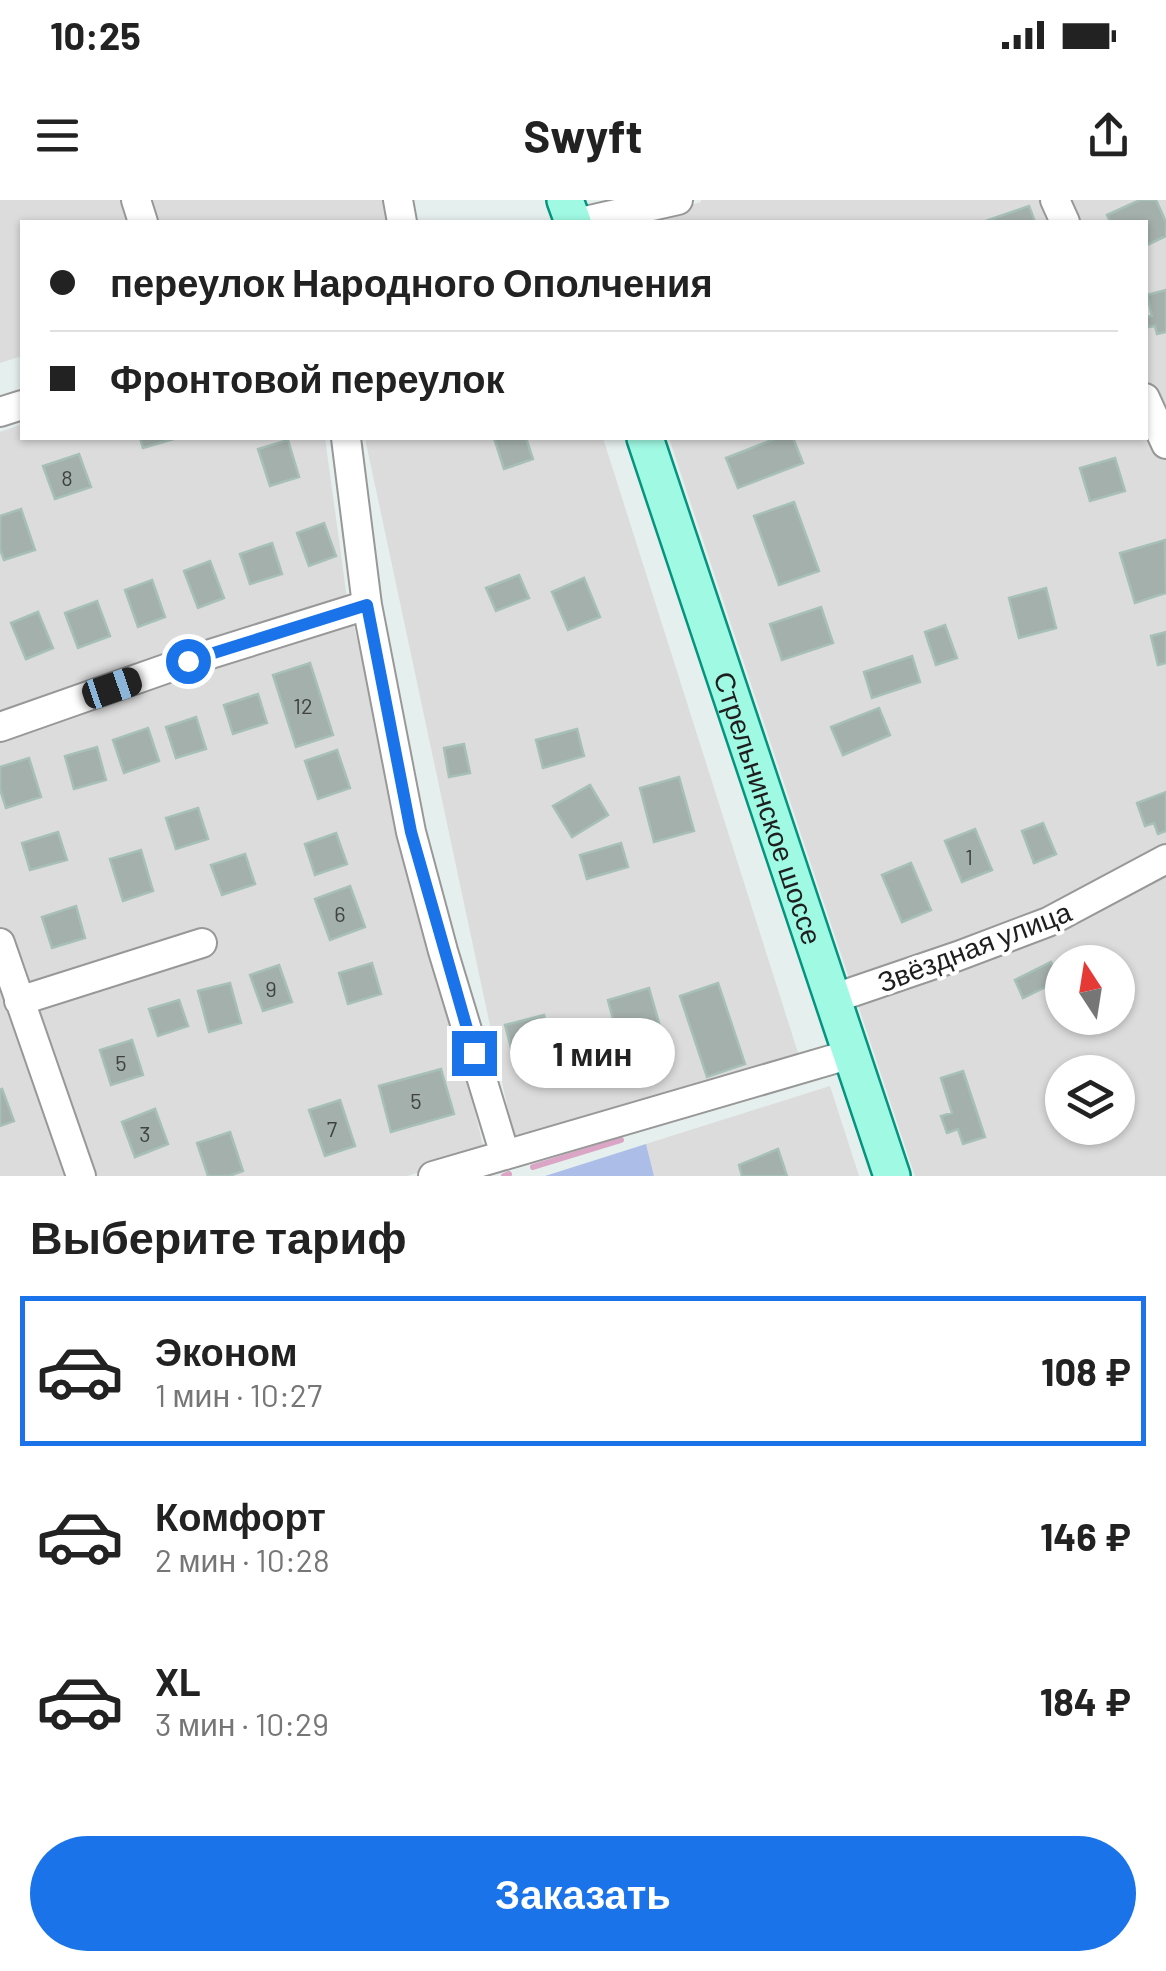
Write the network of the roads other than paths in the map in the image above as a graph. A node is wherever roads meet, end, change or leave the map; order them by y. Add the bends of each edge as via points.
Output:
1 (678, 200) edge
2 (572, 213) edge
3 (1148, 405) edge
4 (346, 440) edge
5 (645, 440) edge
6 (1166, 444) edge
7 (367, 605) junction
8 (0, 727) edge
9 (1166, 859) edge
10 (0, 942) edge
11 (202, 944) dead end
12 (832, 999) junction
13 (19, 1001) junction
14 (851, 1054) junction
15 (514, 1161) edge
16 (80, 1176) edge
17 (433, 1176) edge
18 (892, 1176) edge

1 - 2 street
3 - 6 street
4 - 7 street
5 - 12 main road, Стрельнинское шоссе
7 - 8 street
7 - 15 street via 411,832 443,952
9 - 12 street, Звёздная улица via 1048,922
10 - 13 street
11 - 13 street
12 - 14 main road, Стрельнинское шоссе
13 - 16 street
14 - 15 street
14 - 18 main road, Стрельнинское шоссе
15 - 17 street

